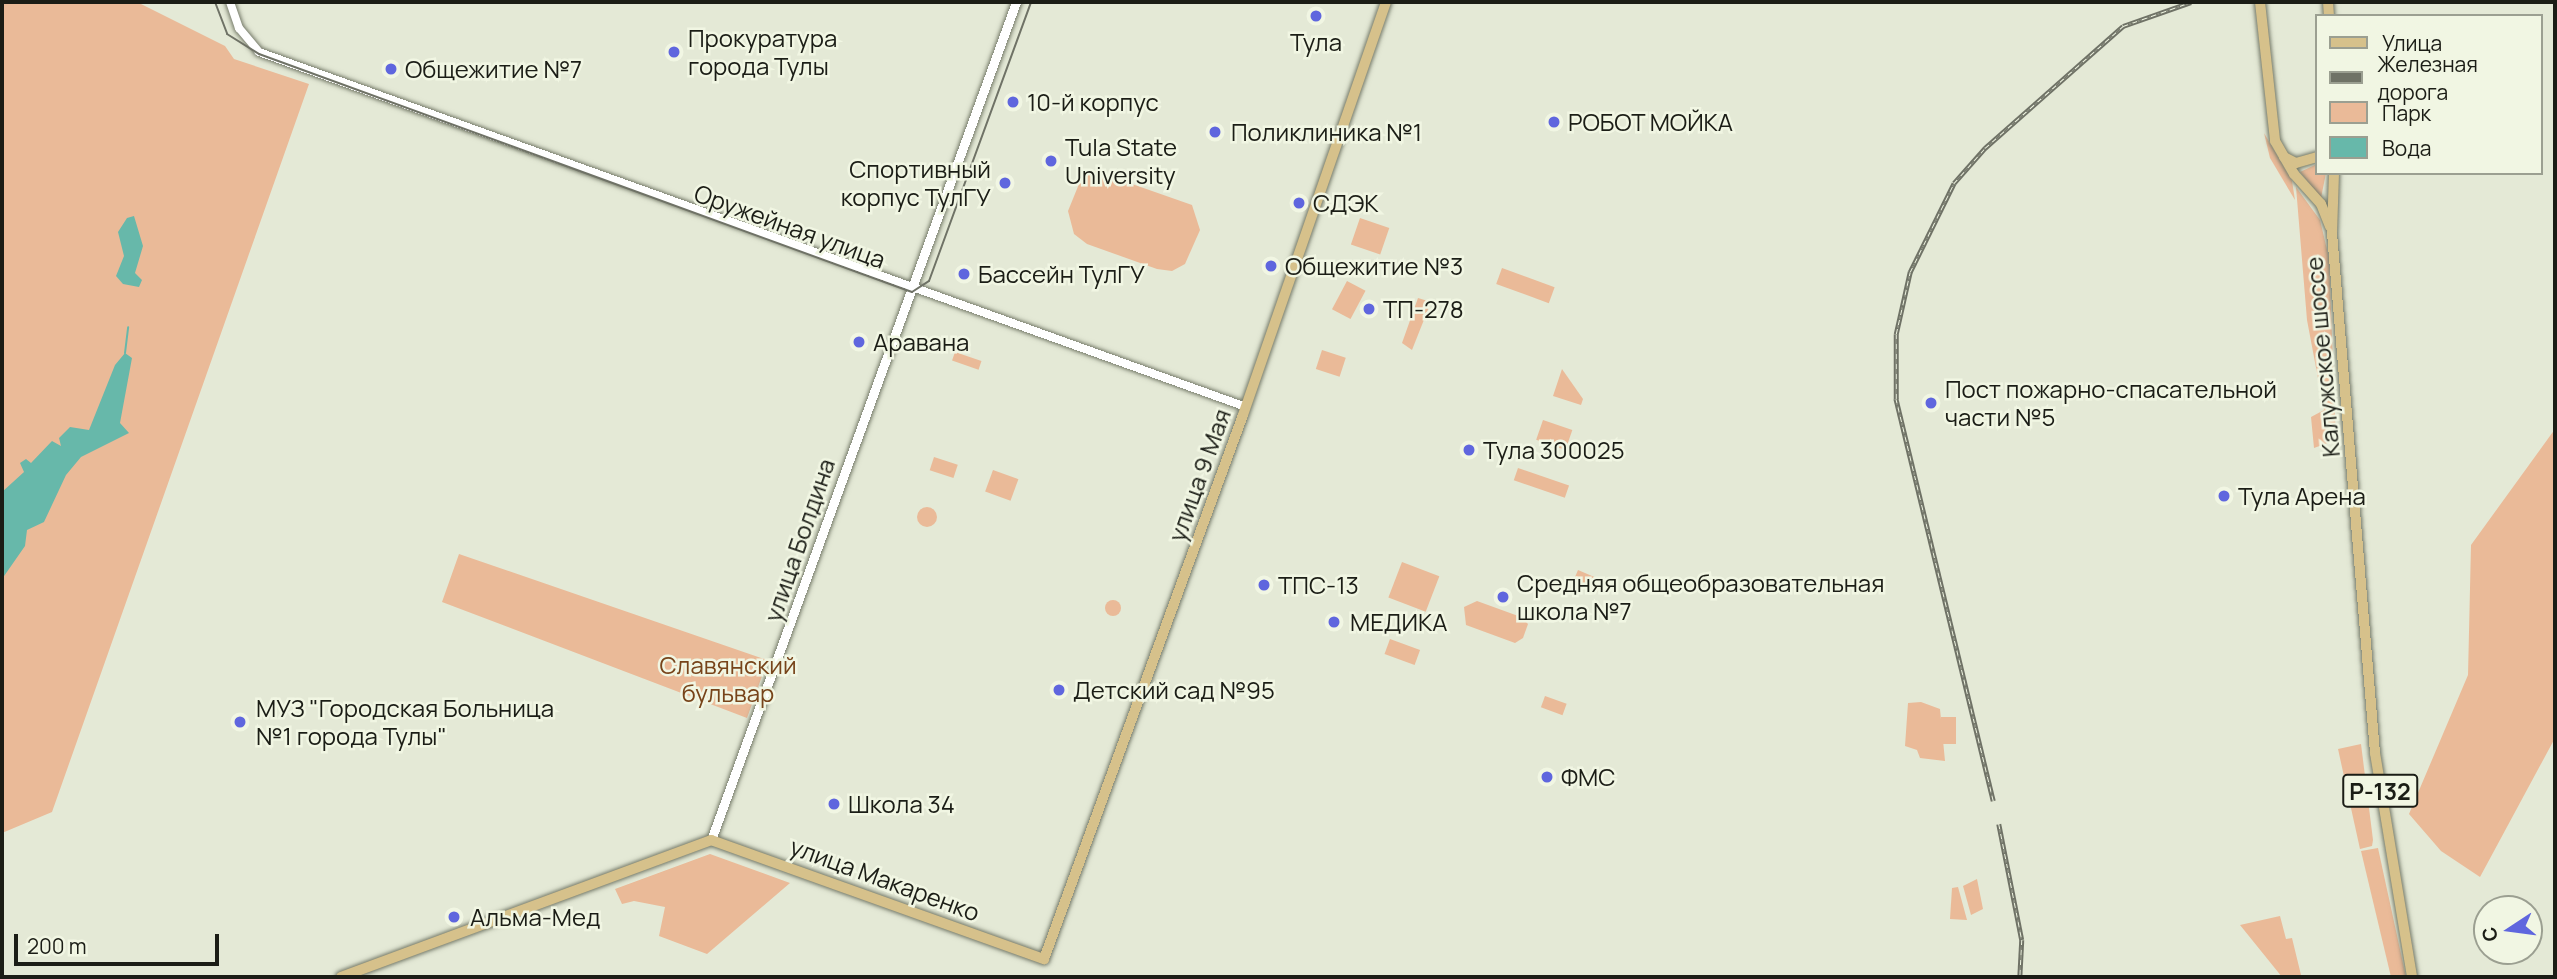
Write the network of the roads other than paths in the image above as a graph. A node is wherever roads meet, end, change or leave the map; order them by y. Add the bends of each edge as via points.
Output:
1 (230, 2) edge
2 (1017, 2) edge
3 (1386, 2) edge
4 (2260, 2) edge
5 (2284, 157) junction
6 (2316, 157) edge
7 (2334, 175) edge
8 (2332, 233) junction
9 (911, 290) junction
10 (1246, 407) junction
11 (711, 840) junction
12 (1044, 960) joint
13 (341, 977) edge
14 (2412, 977) edge

1 - 9 street, Оружейная улица via 239,28 253,48
2 - 9 main road, улица Болдина
3 - 10 main road, улица 9 Мая
4 - 5 main road, Калужское шоссе via 2269,119
5 - 6 main road via 2297,163
5 - 8 main road, Калужское шоссе via 2321,204
7 - 8 main road, Калужское шоссе
8 - 14 main road, Калужское шоссе / Р-132 via 2361,602 2387,846
9 - 10 street, Оружейная улица
9 - 11 main road, улица Болдина
10 - 12 main road, улица 9 Мая
11 - 12 main road, улица Макаренко
11 - 13 main road

